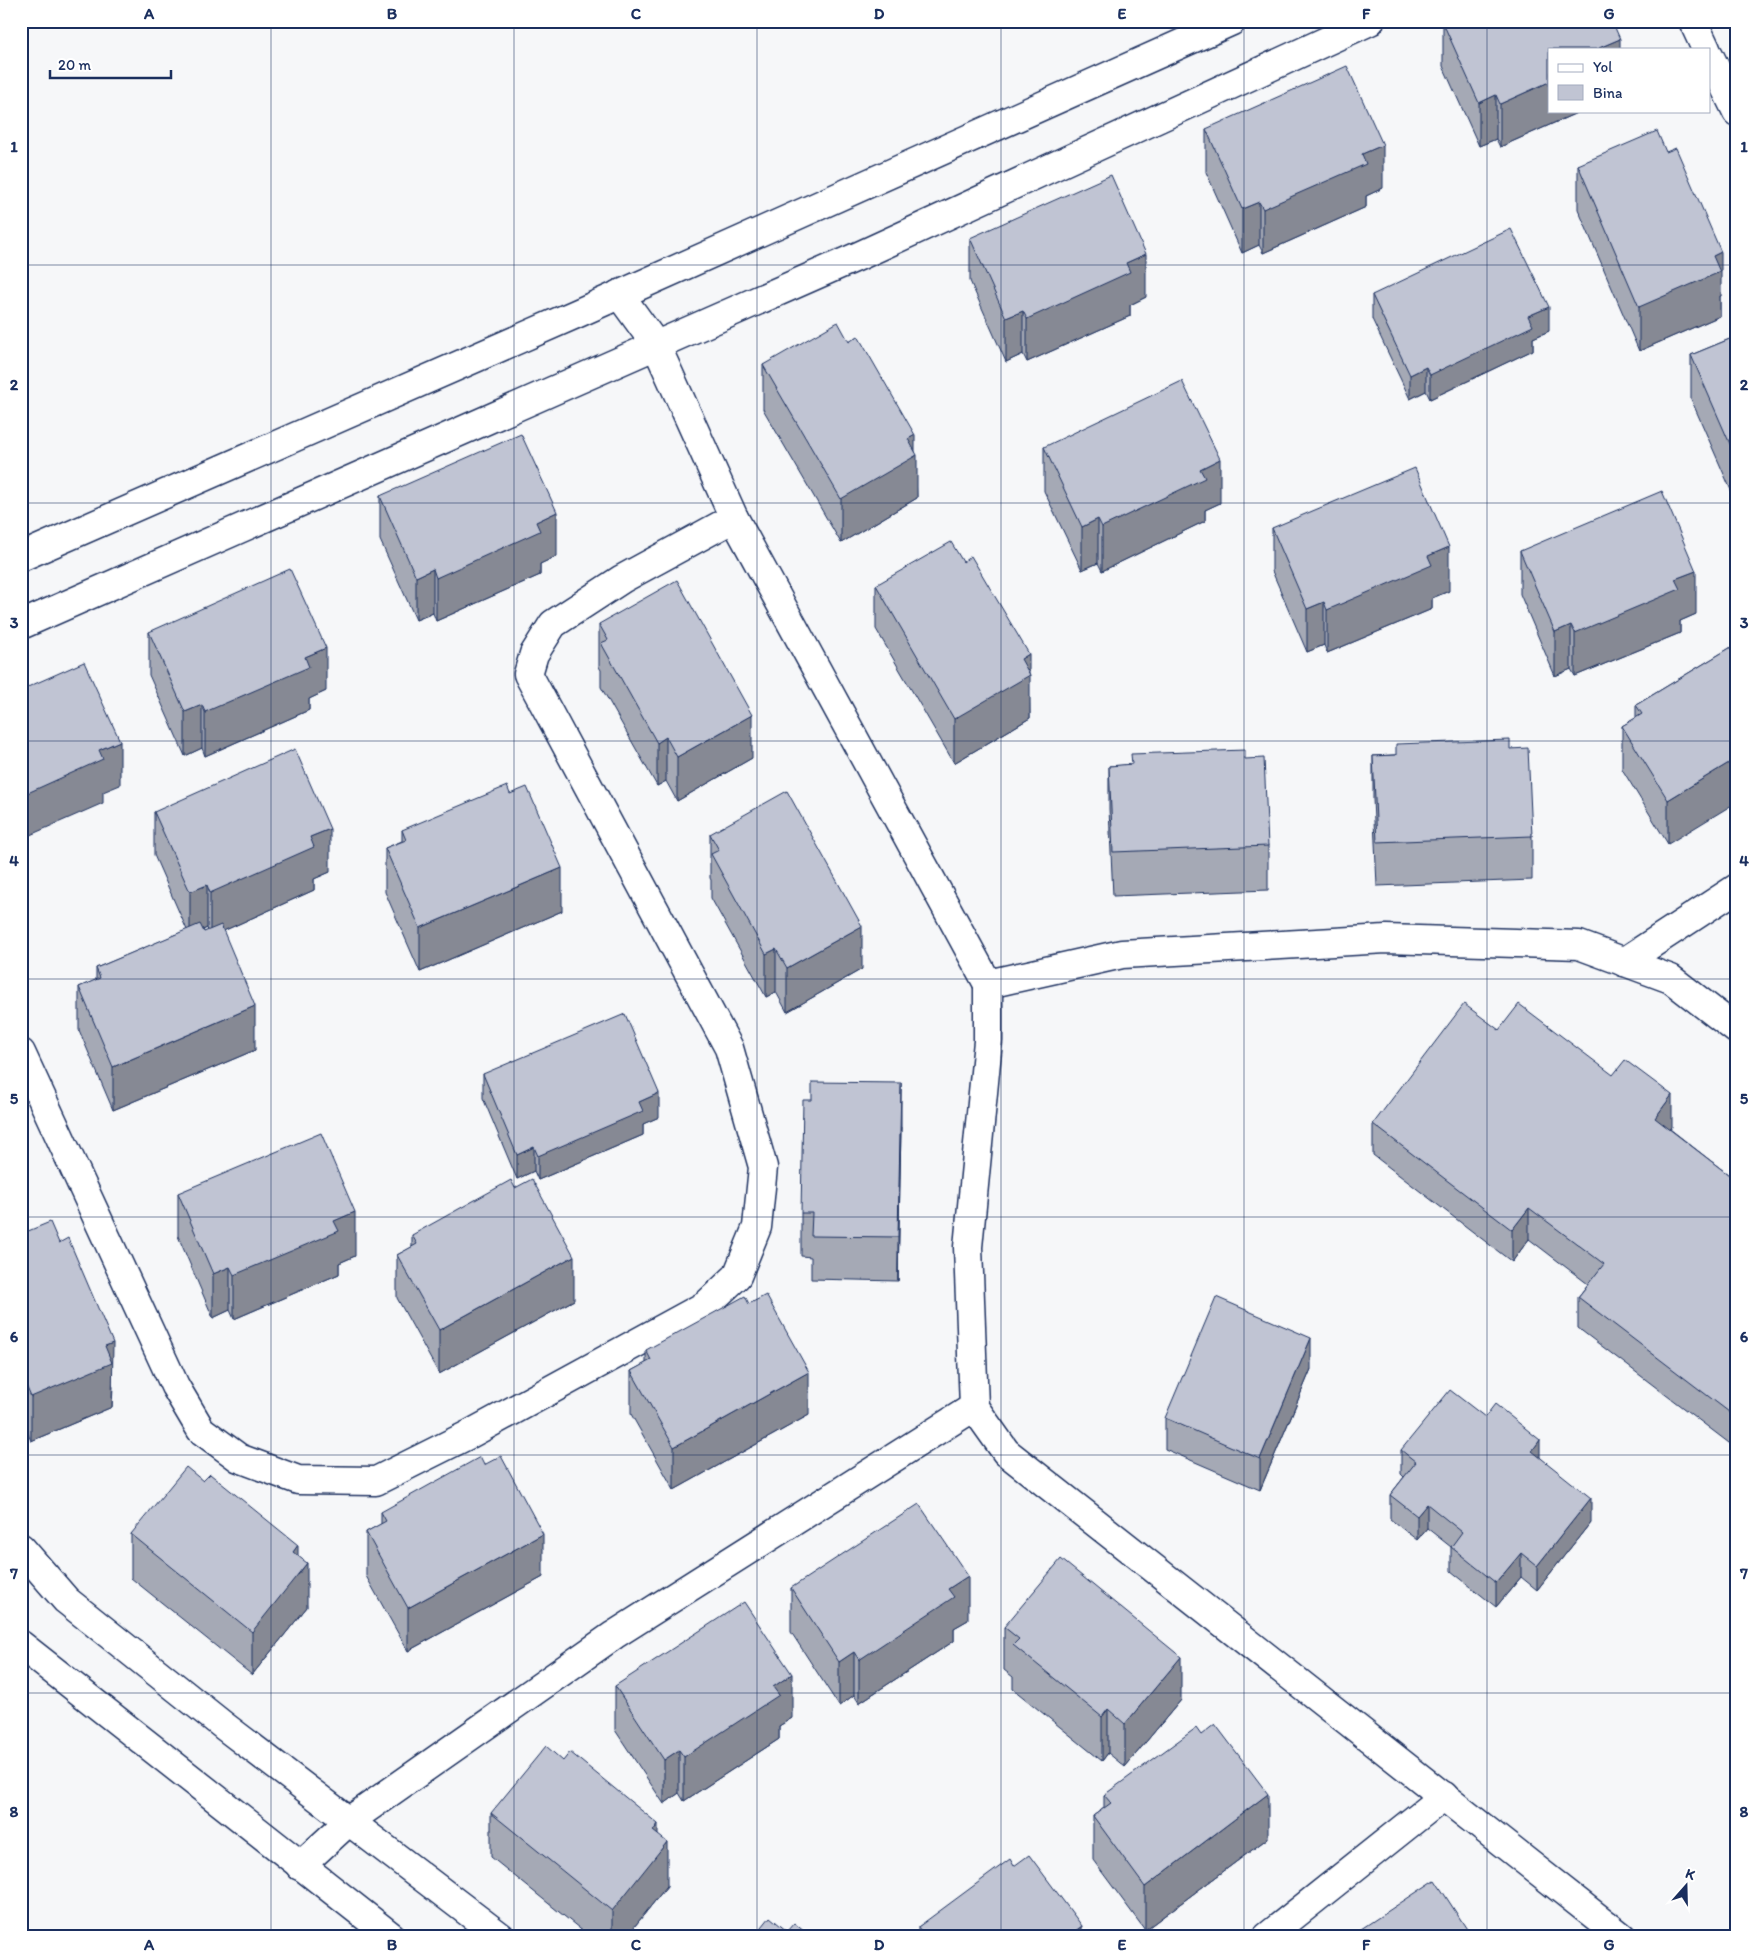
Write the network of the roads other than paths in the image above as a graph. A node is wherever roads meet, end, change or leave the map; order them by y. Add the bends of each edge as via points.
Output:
1 (1232, 21) edge
2 (1370, 21) edge
3 (1693, 21) edge
4 (1706, 48) edge
5 (1710, 57) edge
6 (1737, 112) edge
7 (619, 294) junction
8 (656, 345) junction
9 (734, 518) junction
10 (21, 557) edge
11 (21, 625) edge
12 (1737, 888) edge
13 (1624, 962) junction
14 (988, 984) junction
15 (1737, 1030) edge
16 (21, 1053) edge
17 (974, 1407) junction
18 (21, 1548) edge
19 (21, 1645) edge
20 (1444, 1796) junction
21 (349, 1821) junction
22 (300, 1866) junction
23 (392, 1937) edge
24 (501, 1937) edge
25 (1267, 1937) edge
26 (1622, 1937) edge

1 - 7 street
2 - 8 street via 910,233
3 - 4 street
5 - 6 street
7 - 8 street
7 - 10 street
8 - 9 street
8 - 11 street
9 - 14 street
9 - 16 street via 622,579 553,624 534,654 528,674 729,1048 763,1167 757,1227 737,1276 706,1305 376,1482 298,1480 239,1458 201,1430 175,1386
12 - 13 street
13 - 14 street via 1579,945 1386,939 1122,954
13 - 15 street via 1671,979
14 - 17 street via 988,1041 968,1247
17 - 20 street via 1006,1452
17 - 21 street via 614,1634
18 - 21 street via 66,1600
19 - 22 street
20 - 25 street
20 - 26 street
21 - 22 street
21 - 24 street
22 - 23 street

